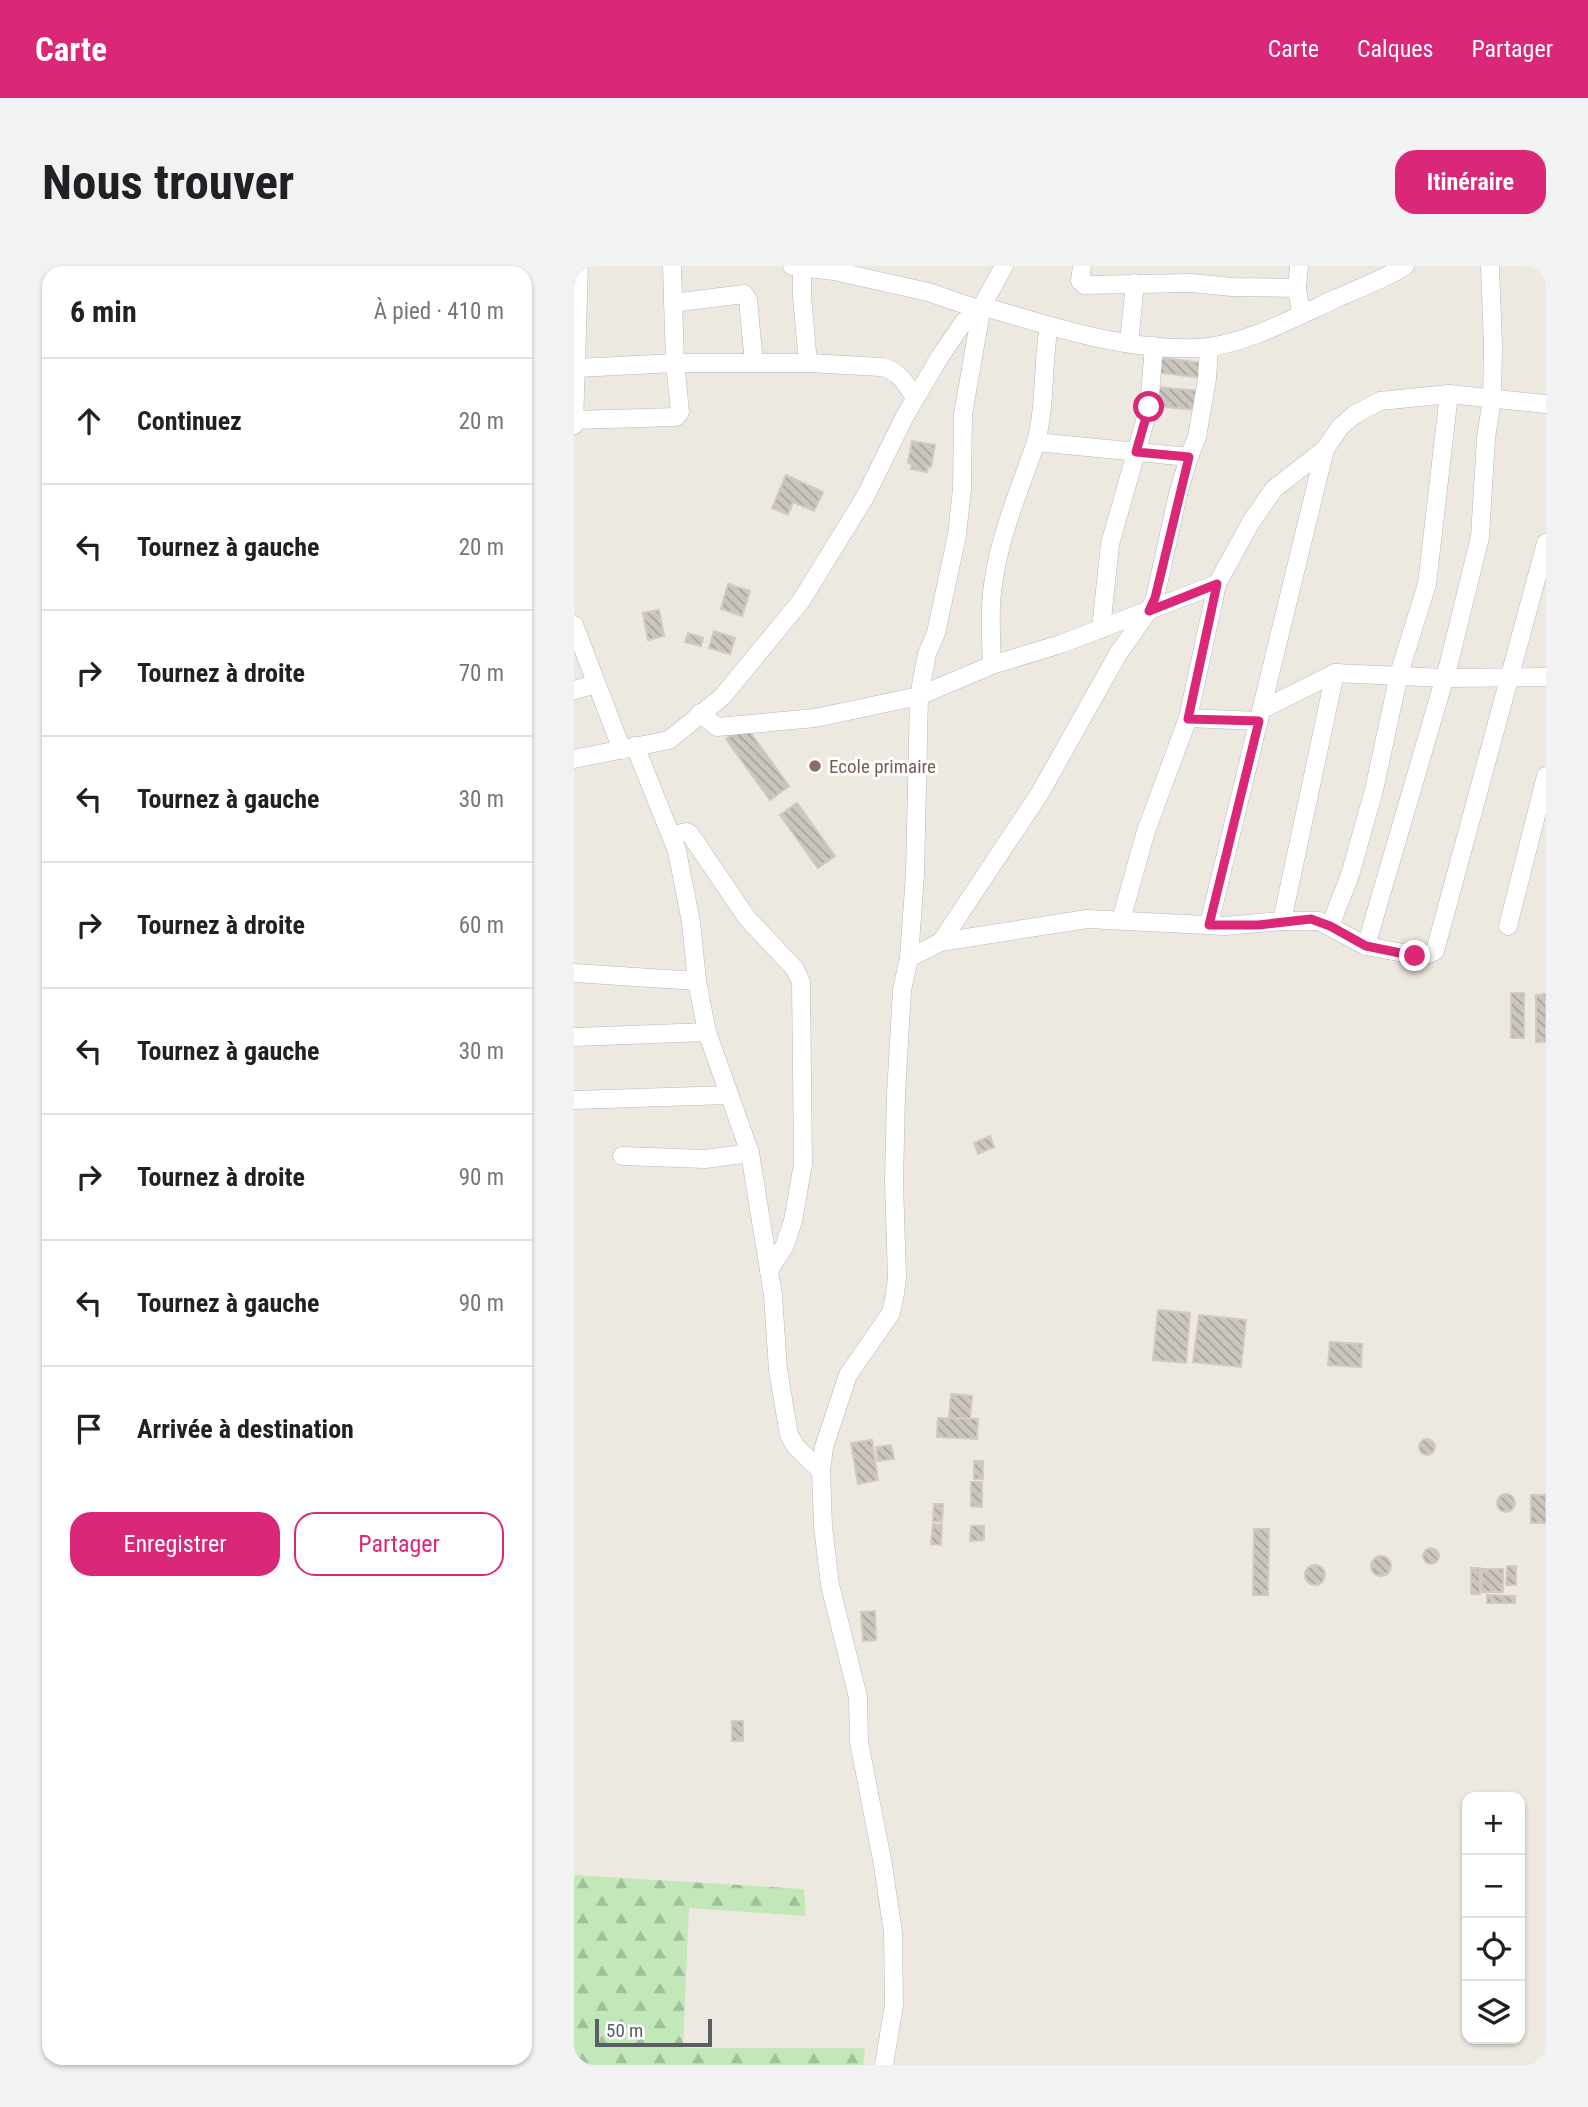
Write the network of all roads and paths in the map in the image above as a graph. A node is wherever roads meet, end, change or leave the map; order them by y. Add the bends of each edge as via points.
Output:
1 (579, 266) edge
2 (671, 266) edge
3 (1004, 266) edge
4 (1082, 266) edge
5 (1298, 266) edge
6 (1490, 266) edge
7 (799, 267) edge
8 (1402, 267) edge
9 (1135, 284) junction
10 (1297, 288) junction
11 (673, 303) junction
12 (980, 307) junction
13 (1301, 314) junction
14 (1049, 326) junction
15 (1129, 342) junction
16 (1154, 346) junction
17 (1209, 347) junction
18 (675, 363) junction
19 (754, 363) junction
20 (808, 363) junction
21 (577, 368) junction
22 (1449, 394) junction
23 (915, 398) junction
24 (1492, 399) junction
25 (1546, 404) edge
26 (575, 423) edge
27 (1036, 442) junction
28 (1325, 449) junction
29 (1136, 452) junction
30 (1189, 457) junction
31 (1546, 543) edge
32 (1217, 584) junction
33 (1149, 611) junction
34 (574, 625) edge
35 (1101, 629) junction
36 (992, 665) junction
37 (1335, 673) junction
38 (1399, 674) junction
39 (1546, 677) edge
40 (1444, 678) junction
41 (1510, 678) junction
42 (596, 684) junction
43 (574, 690) edge
44 (919, 696) junction
45 (700, 713) junction
46 (1260, 715) junction
47 (1188, 719) junction
48 (629, 748) junction
49 (574, 759) edge
50 (1546, 776) edge
51 (671, 835) junction
52 (1121, 920) junction
53 (1282, 921) junction
54 (1209, 925) junction
55 (1330, 926) junction
56 (1508, 926) dead end
57 (941, 942) junction
58 (1366, 946) junction
59 (909, 958) junction
60 (574, 973) edge
61 (697, 981) junction
62 (707, 1032) junction
63 (575, 1037) edge
64 (728, 1095) junction
65 (574, 1100) edge
66 (750, 1153) junction
67 (622, 1156) dead end
68 (769, 1270) junction
69 (821, 1471) junction
70 (884, 2065) edge

1 - 21 street
2 - 11 street
3 - 12 street
4 - 9 street via 1082,284
5 - 10 street
6 - 24 street
7 - 12 street via 834,271
7 - 20 street
8 - 13 street
9 - 10 street
9 - 15 street
10 - 13 street
11 - 18 street
11 - 19 street via 744,294
12 - 14 street
12 - 23 street via 963,323
12 - 44 street via 963,414 957,535
13 - 17 street
14 - 15 street
14 - 27 street
15 - 16 street
16 - 17 street
16 - 29 street via 1149,407
17 - 30 street via 1197,438
18 - 19 street
18 - 21 street
18 - 26 street via 680,412 676,417
19 - 20 street
20 - 23 street via 890,368
21 - 26 street
22 - 24 street
22 - 28 street via 1380,401 1340,427
22 - 38 street via 1427,584
23 - 45 street via 865,497 801,601 722,697
24 - 25 street
24 - 40 street via 1480,537
27 - 29 street
27 - 36 street via 993,579
28 - 32 street via 1274,489
28 - 46 street
29 - 30 street
29 - 35 street via 1110,544
30 - 33 street
31 - 41 street
32 - 33 street
32 - 47 street
33 - 35 street
33 - 57 street via 1118,654 1040,793
34 - 42 street
35 - 36 street
36 - 44 street
37 - 38 street
37 - 46 street
37 - 53 street
38 - 40 street
38 - 55 street via 1374,790
39 - 41 street
40 - 41 street
40 - 58 street
41 - 58 street via 1435,951 1415,956
42 - 43 street
42 - 48 street
44 - 45 street via 815,719 717,727
44 - 59 street
45 - 48 street via 669,740
46 - 47 street
46 - 54 street
47 - 52 street via 1146,831
48 - 49 street
48 - 51 street
50 - 56 street
51 - 61 street via 691,922
51 - 68 street via 690,834 747,918 801,982 803,1164 793,1221
52 - 54 street
52 - 57 street via 1087,919
53 - 54 street
53 - 55 street via 1311,919
55 - 58 street
57 - 59 street
59 - 69 street via 902,990 895,1107 895,1294 891,1313 848,1375
60 - 61 street
61 - 62 street
62 - 63 street
62 - 64 street
64 - 65 street
64 - 66 street
66 - 67 street via 705,1159
66 - 68 street
68 - 69 street via 789,1434
69 - 70 street via 830,1585 858,1697 859,1742 893,1933 894,2006

